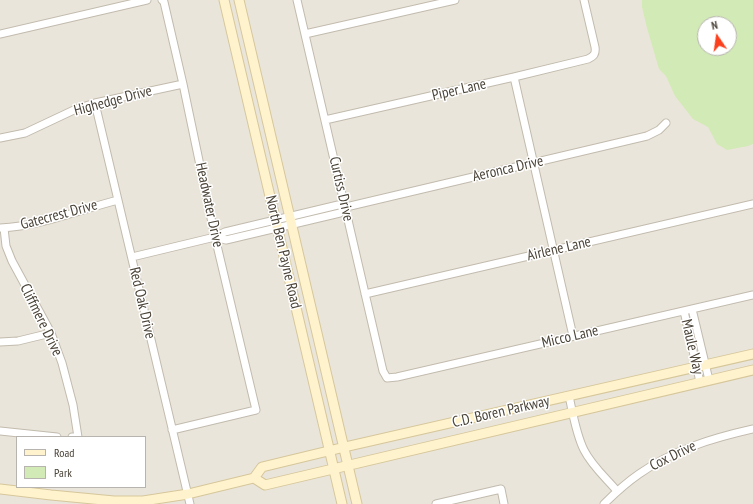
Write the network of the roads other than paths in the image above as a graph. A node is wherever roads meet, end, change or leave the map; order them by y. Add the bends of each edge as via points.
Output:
1 (146, 0) edge
2 (162, 0) edge
3 (224, 0) edge
4 (239, 0) edge
5 (297, 0) edge
6 (455, 0) edge
7 (584, 0) edge
8 (0, 34) edge
9 (305, 34) junction
10 (514, 77) junction
11 (183, 84) junction
12 (95, 103) junction
13 (325, 120) junction
14 (666, 122) dead end
15 (0, 138) edge
16 (534, 163) junction
17 (118, 200) junction
18 (753, 204) edge
19 (346, 207) junction
20 (290, 221) junction
21 (276, 224) junction
22 (2, 228) edge
23 (215, 238) junction
24 (554, 250) junction
25 (132, 257) junction
26 (365, 294) junction
27 (753, 295) edge
28 (692, 309) junction
29 (684, 311) junction
30 (51, 333) junction
31 (573, 336) junction
32 (0, 342) edge
33 (753, 354) edge
34 (701, 366) junction
35 (753, 370) edge
36 (387, 378) joint
37 (704, 381) junction
38 (569, 396) junction
39 (573, 413) junction
40 (753, 429) edge
41 (172, 430) junction
42 (0, 431) edge
43 (48, 436) edge
44 (78, 436) edge
45 (344, 447) junction
46 (330, 451) junction
47 (348, 465) junction
48 (334, 468) junction
49 (254, 478) junction
50 (0, 489) edge
51 (617, 491) junction
52 (188, 494) junction
53 (190, 504) edge
54 (342, 504) edge
55 (357, 504) edge
56 (436, 504) edge
57 (504, 504) edge
58 (604, 504) edge

1 - 8 street
2 - 11 street, Headwater Drive
3 - 21 street, North Ben Payne Road
4 - 20 street, North Ben Payne Road
5 - 9 street, Curtiss Drive
6 - 9 street
7 - 10 street, Piper Lane via 596,53 593,57
9 - 13 street, Curtiss Drive
10 - 13 street, Piper Lane
10 - 16 street
11 - 12 street, Highedge Drive
11 - 23 street, Headwater Drive
12 - 15 street, Highedge Drive via 25,133
12 - 17 street, Red Oak Drive
13 - 19 street, Curtiss Drive
14 - 16 street, Aeronca Drive via 659,130 647,136
16 - 19 street, Aeronca Drive
16 - 24 street
17 - 22 street, Gatecrest Drive via 44,222
17 - 25 street, Red Oak Drive
18 - 24 street, Airlene Lane
19 - 20 street, Aeronca Drive via 340,213
19 - 26 street, Curtiss Drive
20 - 21 street, Aeronca Drive
20 - 45 street, North Ben Payne Road
21 - 23 street, Aeronca Drive via 225,232
21 - 46 street, North Ben Payne Road
22 - 30 street, Cliffmere Drive via 12,261
23 - 25 street, Aeronca Drive
23 - 41 street, Headwater Drive via 256,410
24 - 26 street, Airlene Lane
24 - 31 street
25 - 41 street, Red Oak Drive
26 - 36 street, Curtiss Drive via 383,371
27 - 28 street, Micco Lane
28 - 29 street, Micco Lane
28 - 34 street, Maule Way
29 - 31 street, Micco Lane
29 - 34 street, Maule Way
30 - 32 street via 18,341
30 - 44 street, Cliffmere Drive via 73,405
31 - 36 street, Micco Lane via 405,376
33 - 34 street, C.D. Boren Parkway
34 - 37 street, Maule Way
34 - 38 street, C.D. Boren Parkway
35 - 37 street, C.D. Boren Parkway
37 - 39 street, C.D. Boren Parkway
38 - 39 street
38 - 45 street, C.D. Boren Parkway
39 - 47 street, C.D. Boren Parkway
39 - 51 street via 584,450
40 - 51 street, Cox Drive via 711,439 674,454 644,471
41 - 52 street, Red Oak Drive
42 - 43 street
45 - 46 street, C.D. Boren Parkway
45 - 47 street, North Ben Payne Road
46 - 48 street, North Ben Payne Road
46 - 49 street, C.D. Boren Parkway via 262,467
47 - 48 street, C.D. Boren Parkway
47 - 55 street, North Ben Payne Road
48 - 49 street, C.D. Boren Parkway via 265,485
48 - 54 street, North Ben Payne Road
49 - 52 street, C.D. Boren Parkway
50 - 52 street, C.D. Boren Parkway via 114,501 143,501
51 - 58 street, Cox Drive
52 - 53 street, Red Oak Drive
56 - 57 street via 501,489

